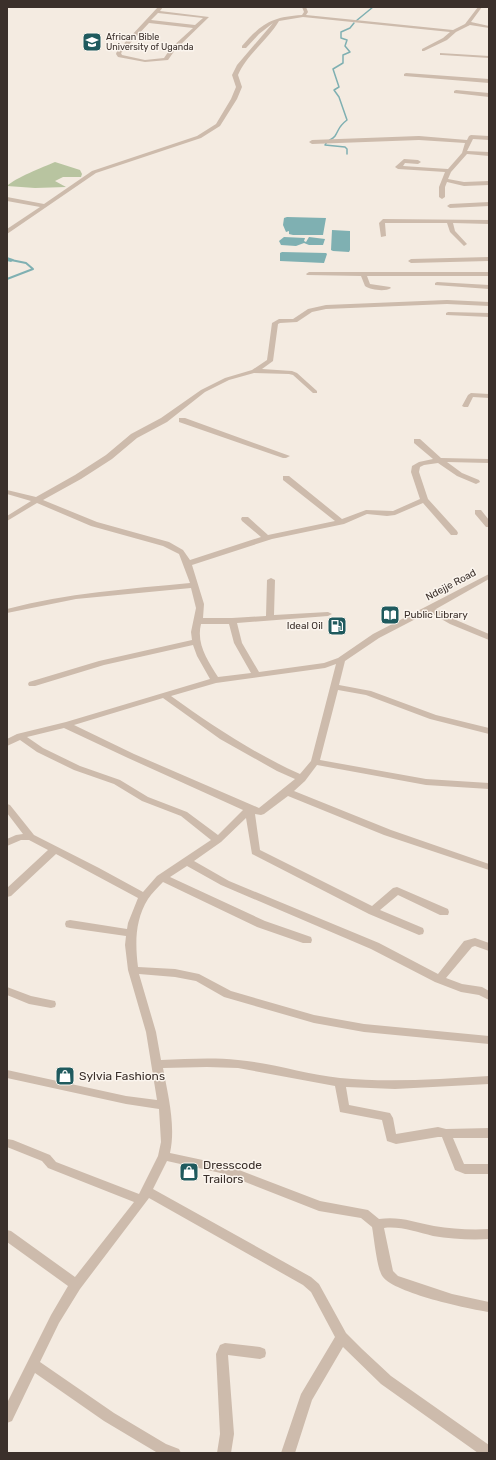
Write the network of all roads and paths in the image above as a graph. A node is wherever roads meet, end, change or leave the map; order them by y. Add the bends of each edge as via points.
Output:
1 (161, 7) edge
2 (304, 7) edge
3 (480, 7) edge
4 (157, 12) junction
5 (303, 16) junction
6 (278, 19) junction
7 (148, 22) junction
8 (468, 23) junction
9 (196, 27) junction
10 (489, 27) edge
11 (454, 31) junction
12 (244, 47) dead end
13 (424, 50) dead end
14 (442, 54) dead end
15 (489, 57) edge
16 (406, 75) dead end
17 (489, 81) edge
18 (456, 92) dead end
19 (489, 95) edge
20 (489, 138) edge
21 (312, 142) dead end
22 (468, 142) junction
23 (465, 153) junction
24 (489, 154) edge
25 (418, 162) dead end
26 (448, 171) junction
27 (445, 180) junction
28 (489, 183) edge
29 (442, 197) dead end
30 (7, 199) edge
31 (489, 204) edge
32 (44, 206) junction
33 (450, 206) dead end
34 (450, 221) junction
35 (489, 222) edge
36 (7, 232) edge
37 (383, 236) dead end
38 (464, 244) dead end
39 (489, 259) edge
40 (411, 260) dead end
41 (309, 274) dead end
42 (363, 274) junction
43 (489, 274) edge
44 (437, 284) dead end
45 (489, 287) edge
46 (388, 288) dead end
47 (489, 304) edge
48 (448, 314) dead end
49 (489, 315) edge
50 (254, 371) junction
51 (315, 392) dead end
52 (489, 396) edge
53 (466, 406) dead end
54 (182, 420) dead end
55 (417, 441) dead end
56 (286, 456) dead end
57 (438, 460) junction
58 (489, 461) edge
59 (286, 478) dead end
60 (476, 482) dead end
61 (7, 492) edge
62 (37, 500) junction
63 (424, 500) junction
64 (478, 512) dead end
65 (7, 519) edge
66 (245, 519) dead end
67 (342, 522) junction
68 (489, 525) edge
69 (454, 533) dead end
70 (266, 538) junction
71 (187, 564) junction
72 (489, 576) edge
73 (270, 580) dead end
74 (194, 585) junction
75 (430, 609) junction
76 (7, 611) edge
77 (328, 614) dead end
78 (270, 619) junction
79 (197, 621) junction
80 (232, 621) junction
81 (489, 637) edge
82 (196, 642) junction
83 (341, 660) junction
84 (257, 675) junction
85 (215, 680) junction
86 (32, 684) dead end
87 (334, 687) junction
88 (164, 695) junction
89 (66, 725) junction
90 (489, 731) edge
91 (20, 736) junction
92 (7, 743) edge
93 (315, 762) junction
94 (302, 779) junction
95 (489, 786) edge
96 (288, 792) junction
97 (7, 807) edge
98 (250, 809) junction
99 (31, 837) junction
100 (218, 840) junction
101 (7, 843) edge
102 (55, 850) junction
103 (186, 860) junction
104 (489, 867) edge
105 (161, 878) junction
106 (7, 894) edge
107 (144, 897) junction
108 (374, 911) junction
109 (444, 912) dead end
110 (70, 924) dead end
111 (419, 931) dead end
112 (132, 933) junction
113 (306, 940) dead end
114 (489, 947) edge
115 (133, 970) junction
116 (438, 979) junction
117 (7, 991) edge
118 (489, 996) edge
119 (51, 1004) dead end
120 (489, 1040) edge
121 (156, 1064) junction
122 (7, 1074) edge
123 (489, 1080) edge
124 (340, 1082) junction
125 (164, 1105) junction
126 (489, 1133) edge
127 (446, 1134) junction
128 (9, 1143) dead end
129 (164, 1156) junction
130 (489, 1169) edge
131 (144, 1196) junction
132 (377, 1224) junction
133 (489, 1234) edge
134 (7, 1235) edge
135 (76, 1284) junction
136 (489, 1307) edge
137 (342, 1337) junction
138 (260, 1353) dead end
139 (33, 1364) junction
140 (7, 1417) edge
141 (174, 1453) edge
142 (224, 1453) edge
143 (288, 1453) edge
144 (488, 1453) edge

1 - 4 street
2 - 5 street via 306,12
3 - 8 street
4 - 7 street
4 - 9 street via 187,12 207,16
5 - 6 street
5 - 11 street
6 - 12 street via 263,26
6 - 32 street via 239,66 235,75 239,87 218,125 199,137 94,172
7 - 9 street
7 - 9 street via 118,54 120,56 145,61 166,59
8 - 10 street
8 - 11 street
11 - 13 street
14 - 15 street
16 - 17 street
18 - 19 street
20 - 22 street via 472,137
21 - 22 street via 419,138
22 - 23 street
23 - 24 street
23 - 26 street
25 - 26 street via 404,160 398,167
26 - 27 street
27 - 28 street via 464,184
27 - 29 street
30 - 32 street
31 - 33 street
32 - 36 street
34 - 35 street
34 - 37 street via 383,221
34 - 38 street via 452,232
39 - 40 street
41 - 42 street
42 - 43 street
42 - 46 street via 367,285
44 - 45 street
47 - 50 street via 401,302 310,310 294,321 275,323 270,361
48 - 49 street
50 - 51 street via 290,372
50 - 62 street via 227,379 203,391 164,420 134,436 109,457
52 - 53 street via 471,395
54 - 56 street
55 - 57 street
57 - 58 street
57 - 60 street
57 - 63 street via 418,464 415,468
59 - 67 street
61 - 62 street
62 - 65 street
62 - 71 street via 94,524 175,548 183,554
63 - 67 street via 395,513 366,512
63 - 69 street
64 - 68 street
66 - 70 street
67 - 70 street
70 - 71 street
71 - 74 street
72 - 75 street, Ndejje Road
73 - 78 street
74 - 76 street via 122,591 44,602
74 - 79 street via 200,607
75 - 81 street
75 - 83 street, Ndejje Road via 376,636
77 - 78 street
78 - 80 street
79 - 80 street
79 - 82 street
80 - 84 street via 238,643
82 - 85 street
82 - 86 street via 102,663
83 - 84 street, Ndejje Road
83 - 87 street
84 - 85 street, Ndejje Road
85 - 88 street, Ndejje Road
87 - 90 street via 368,693 425,715
87 - 93 street
88 - 89 street, Ndejje Road
88 - 94 street via 223,737
89 - 91 street, Ndejje Road
89 - 98 street
91 - 92 street, Ndejje Road
91 - 100 street via 58,759 117,782 145,799 184,814
93 - 94 street
93 - 95 street via 426,782
94 - 96 street
96 - 98 street via 261,812
96 - 104 street via 396,836
97 - 99 street
98 - 100 street
98 - 108 street via 255,852
99 - 101 street via 20,837
99 - 102 street
100 - 103 street
102 - 106 street
102 - 107 street
103 - 105 street
103 - 116 street via 225,883 375,946
105 - 107 street
105 - 113 street via 262,924
107 - 112 street via 133,923
108 - 109 street via 397,890
108 - 111 street
110 - 112 street
112 - 115 street via 130,945
114 - 116 street via 475,942 468,944
115 - 120 street via 175,973 199,978 228,994 314,1019 364,1028
115 - 121 street via 151,1032
116 - 118 street via 461,988 482,991
117 - 119 street via 29,1000
121 - 124 street via 237,1064
121 - 125 street
122 - 125 street via 126,1100
123 - 124 street via 412,1085
124 - 127 street via 344,1109 386,1116 391,1138 438,1132
125 - 129 street via 167,1142
126 - 127 street
127 - 130 street via 459,1166 465,1169
128 - 131 street via 46,1158 52,1165
129 - 131 street
129 - 132 street via 226,1170 319,1206 364,1214
131 - 135 street
131 - 137 street via 307,1281 315,1288
132 - 133 street via 393,1222 435,1232
132 - 136 street via 387,1273 394,1280 457,1302
134 - 135 street
135 - 139 street
137 - 143 street via 306,1398
137 - 144 street via 386,1380
138 - 142 street via 225,1349 222,1354 226,1434
139 - 140 street
139 - 141 street via 109,1416 161,1448

